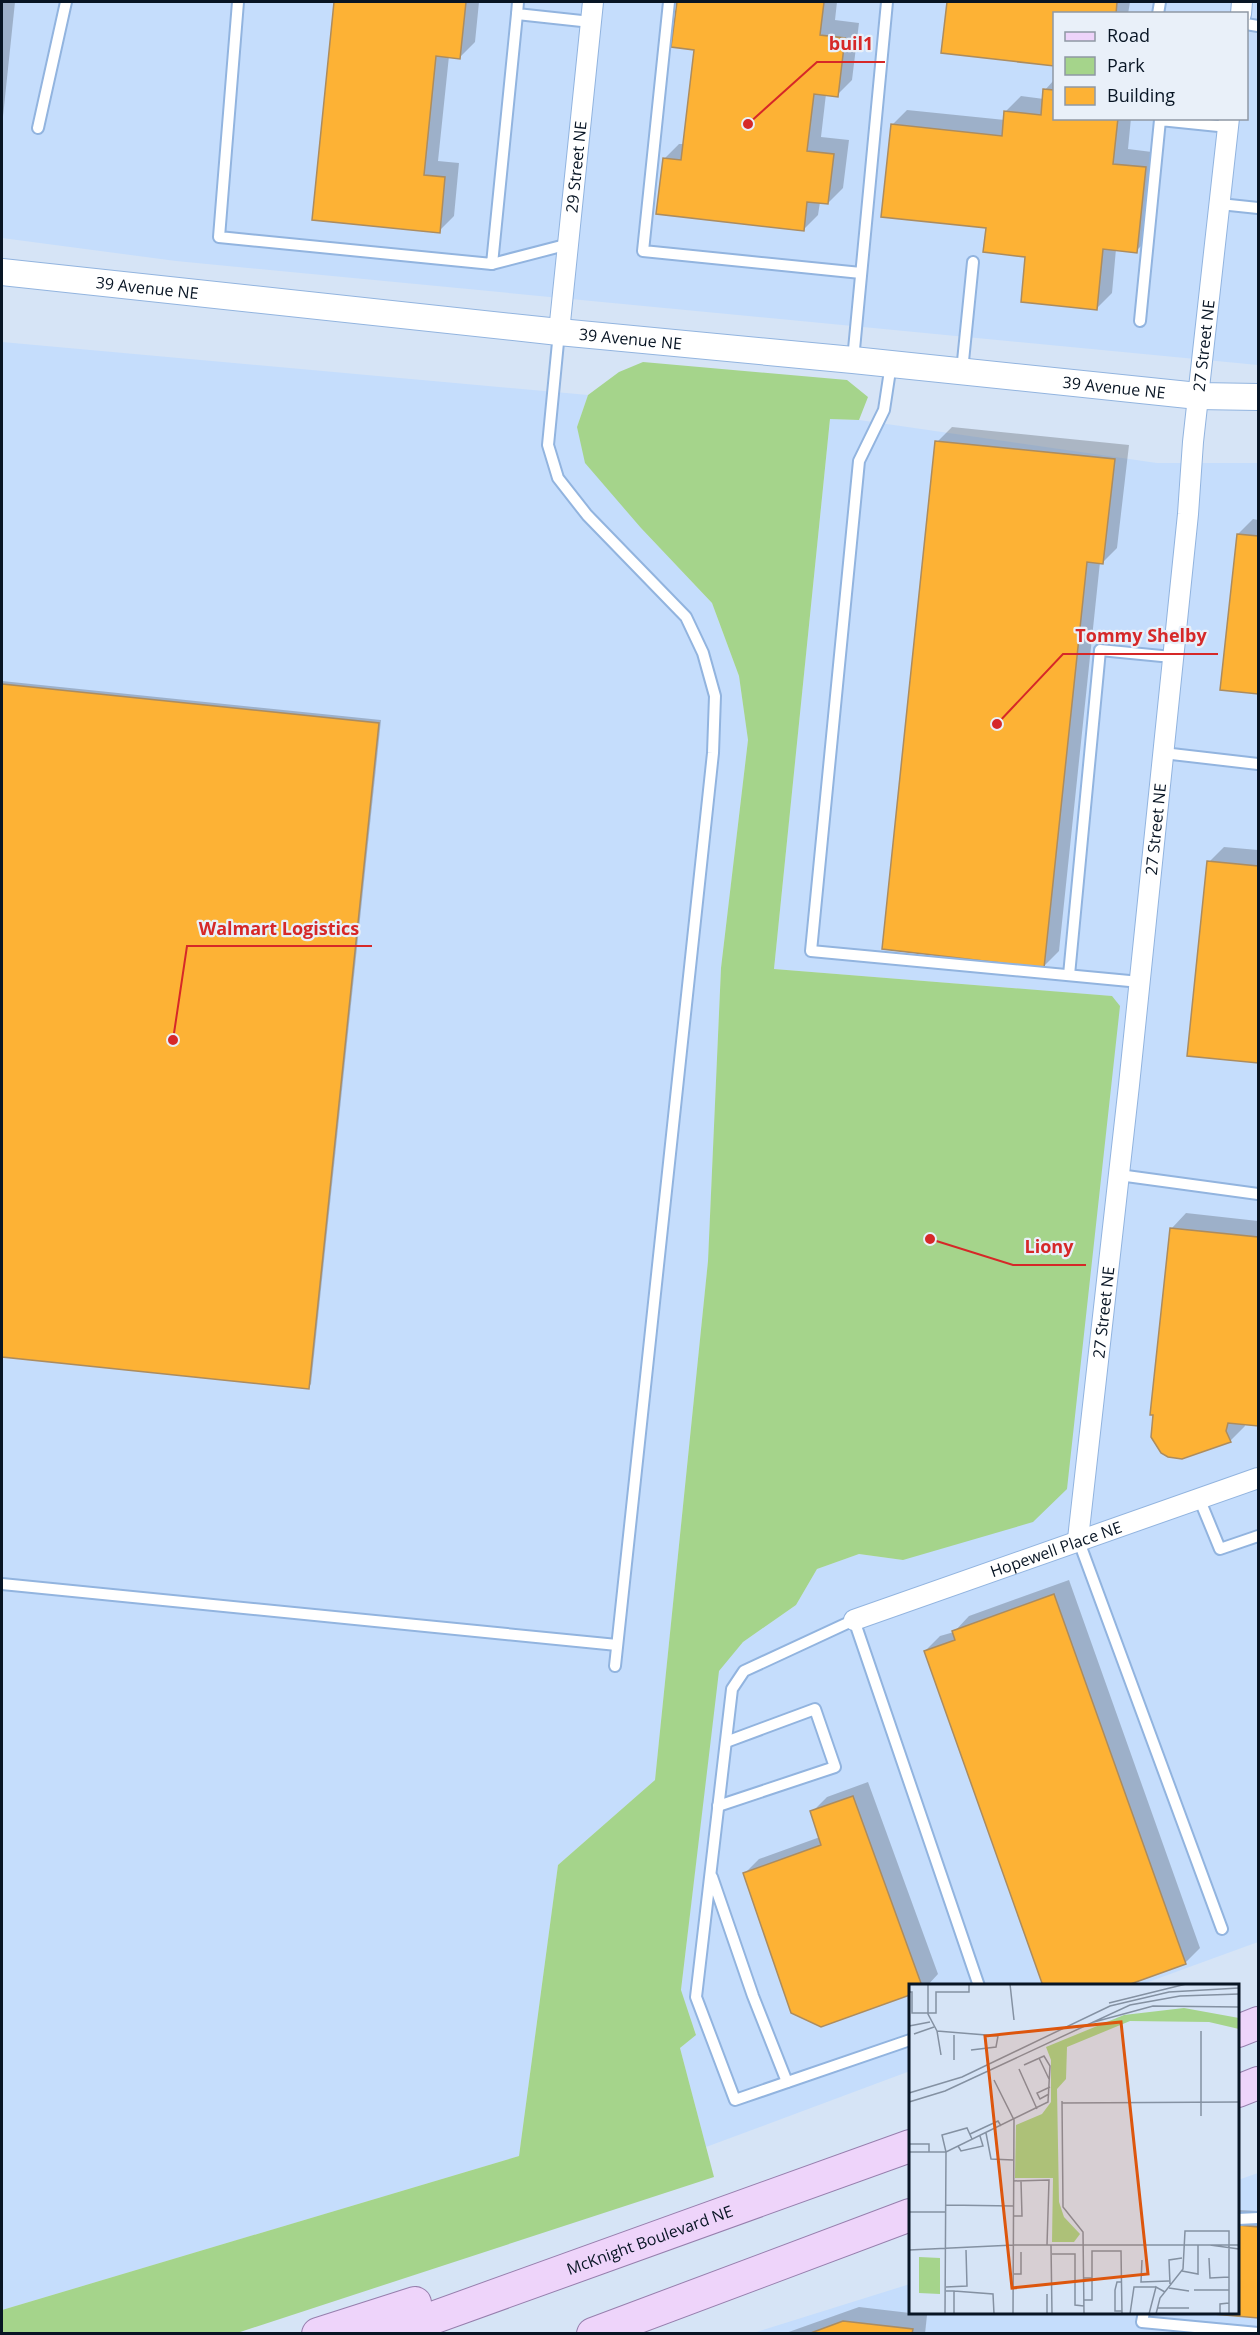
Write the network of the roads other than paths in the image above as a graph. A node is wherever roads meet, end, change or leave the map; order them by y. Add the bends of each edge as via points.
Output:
1 (66, 2) edge
2 (238, 2) edge
3 (518, 2) edge
4 (593, 2) edge
5 (669, 2) edge
6 (886, 2) edge
7 (517, 14) junction
8 (591, 22) junction
9 (1229, 123) edge
10 (38, 128) dead end
11 (1220, 204) junction
12 (1258, 208) edge
13 (568, 244) junction
14 (973, 261) dead end
15 (492, 264) junction
16 (2, 272) edge
17 (861, 273) junction
18 (1140, 321) dead end
19 (559, 332) junction
20 (853, 360) junction
21 (891, 364) junction
22 (962, 371) junction
23 (1198, 396) junction
24 (1258, 398) edge
25 (1172, 657) junction
26 (1163, 753) junction
27 (1258, 764) edge
28 (1069, 975) junction
29 (1140, 982) junction
30 (1119, 1175) junction
31 (1258, 1194) edge
32 (1258, 1478) edge
33 (1199, 1498) junction
34 (1258, 1536) edge
35 (1078, 1539) junction
36 (2, 1584) edge
37 (854, 1620) junction
38 (617, 1645) junction
39 (615, 1666) dead end
40 (726, 1743) junction
41 (718, 1806) junction
42 (711, 1874) junction
43 (1222, 1929) dead end
44 (979, 1984) edge
45 (1258, 2023) edge
46 (1239, 2031) edge
47 (909, 2040) edge
48 (787, 2082) junction
49 (1258, 2083) edge
50 (1239, 2091) edge
51 (909, 2146) edge
52 (909, 2215) edge
53 (1258, 2218) edge
54 (1239, 2219) edge
55 (556, 2271) junction
56 (1144, 2314) edge
57 (1258, 2333) edge
58 (318, 2334) edge
59 (387, 2334) edge
60 (593, 2334) edge

1 - 10 lane
2 - 15 lane via 219,237
3 - 7 lane
4 - 8 street, 29 Street NE
5 - 17 lane via 643,251
6 - 17 lane
7 - 8 lane
7 - 15 lane
8 - 13 street, 29 Street NE
9 - 11 street, 27 Street NE
9 - 18 lane via 1160,120
11 - 12 lane
11 - 23 street, 27 Street NE
13 - 15 lane
13 - 19 street, 29 Street NE
14 - 22 lane
16 - 19 street, 39 Avenue NE
17 - 20 lane
19 - 20 street, 39 Avenue NE
19 - 38 lane via 548,445 558,478 587,515 686,617 703,653 715,696 713,753
20 - 21 street, 39 Avenue NE
21 - 22 street, 39 Avenue NE
21 - 28 lane via 884,410 859,461 811,951
22 - 23 street, 39 Avenue NE
23 - 24 street, 39 Avenue NE
23 - 25 street, 27 Street NE
25 - 26 street, 27 Street NE
25 - 28 lane via 1100,650
26 - 27 lane
26 - 29 street, 27 Street NE
28 - 29 lane
29 - 30 street, 27 Street NE
30 - 31 lane
30 - 35 street, 27 Street NE
32 - 33 street, Hopewell Place NE
33 - 34 lane via 1220,1549
33 - 35 street, Hopewell Place NE
35 - 37 street, Hopewell Place NE
35 - 43 lane
36 - 38 lane
37 - 40 lane via 744,1671 732,1689
37 - 44 lane
38 - 39 lane
40 - 41 lane
40 - 41 lane via 815,1709 835,1767
41 - 42 lane
42 - 48 lane
42 - 48 lane via 696,1997 735,2100
45 - 46 main road
47 - 48 lane
49 - 50 main road
51 - 55 main road, McKnight Boulevard NE
52 - 60 main road
53 - 54 lane
55 - 58 main road via 503,2275
55 - 59 main road, McKnight Boulevard NE
56 - 57 lane via 1142,2322

